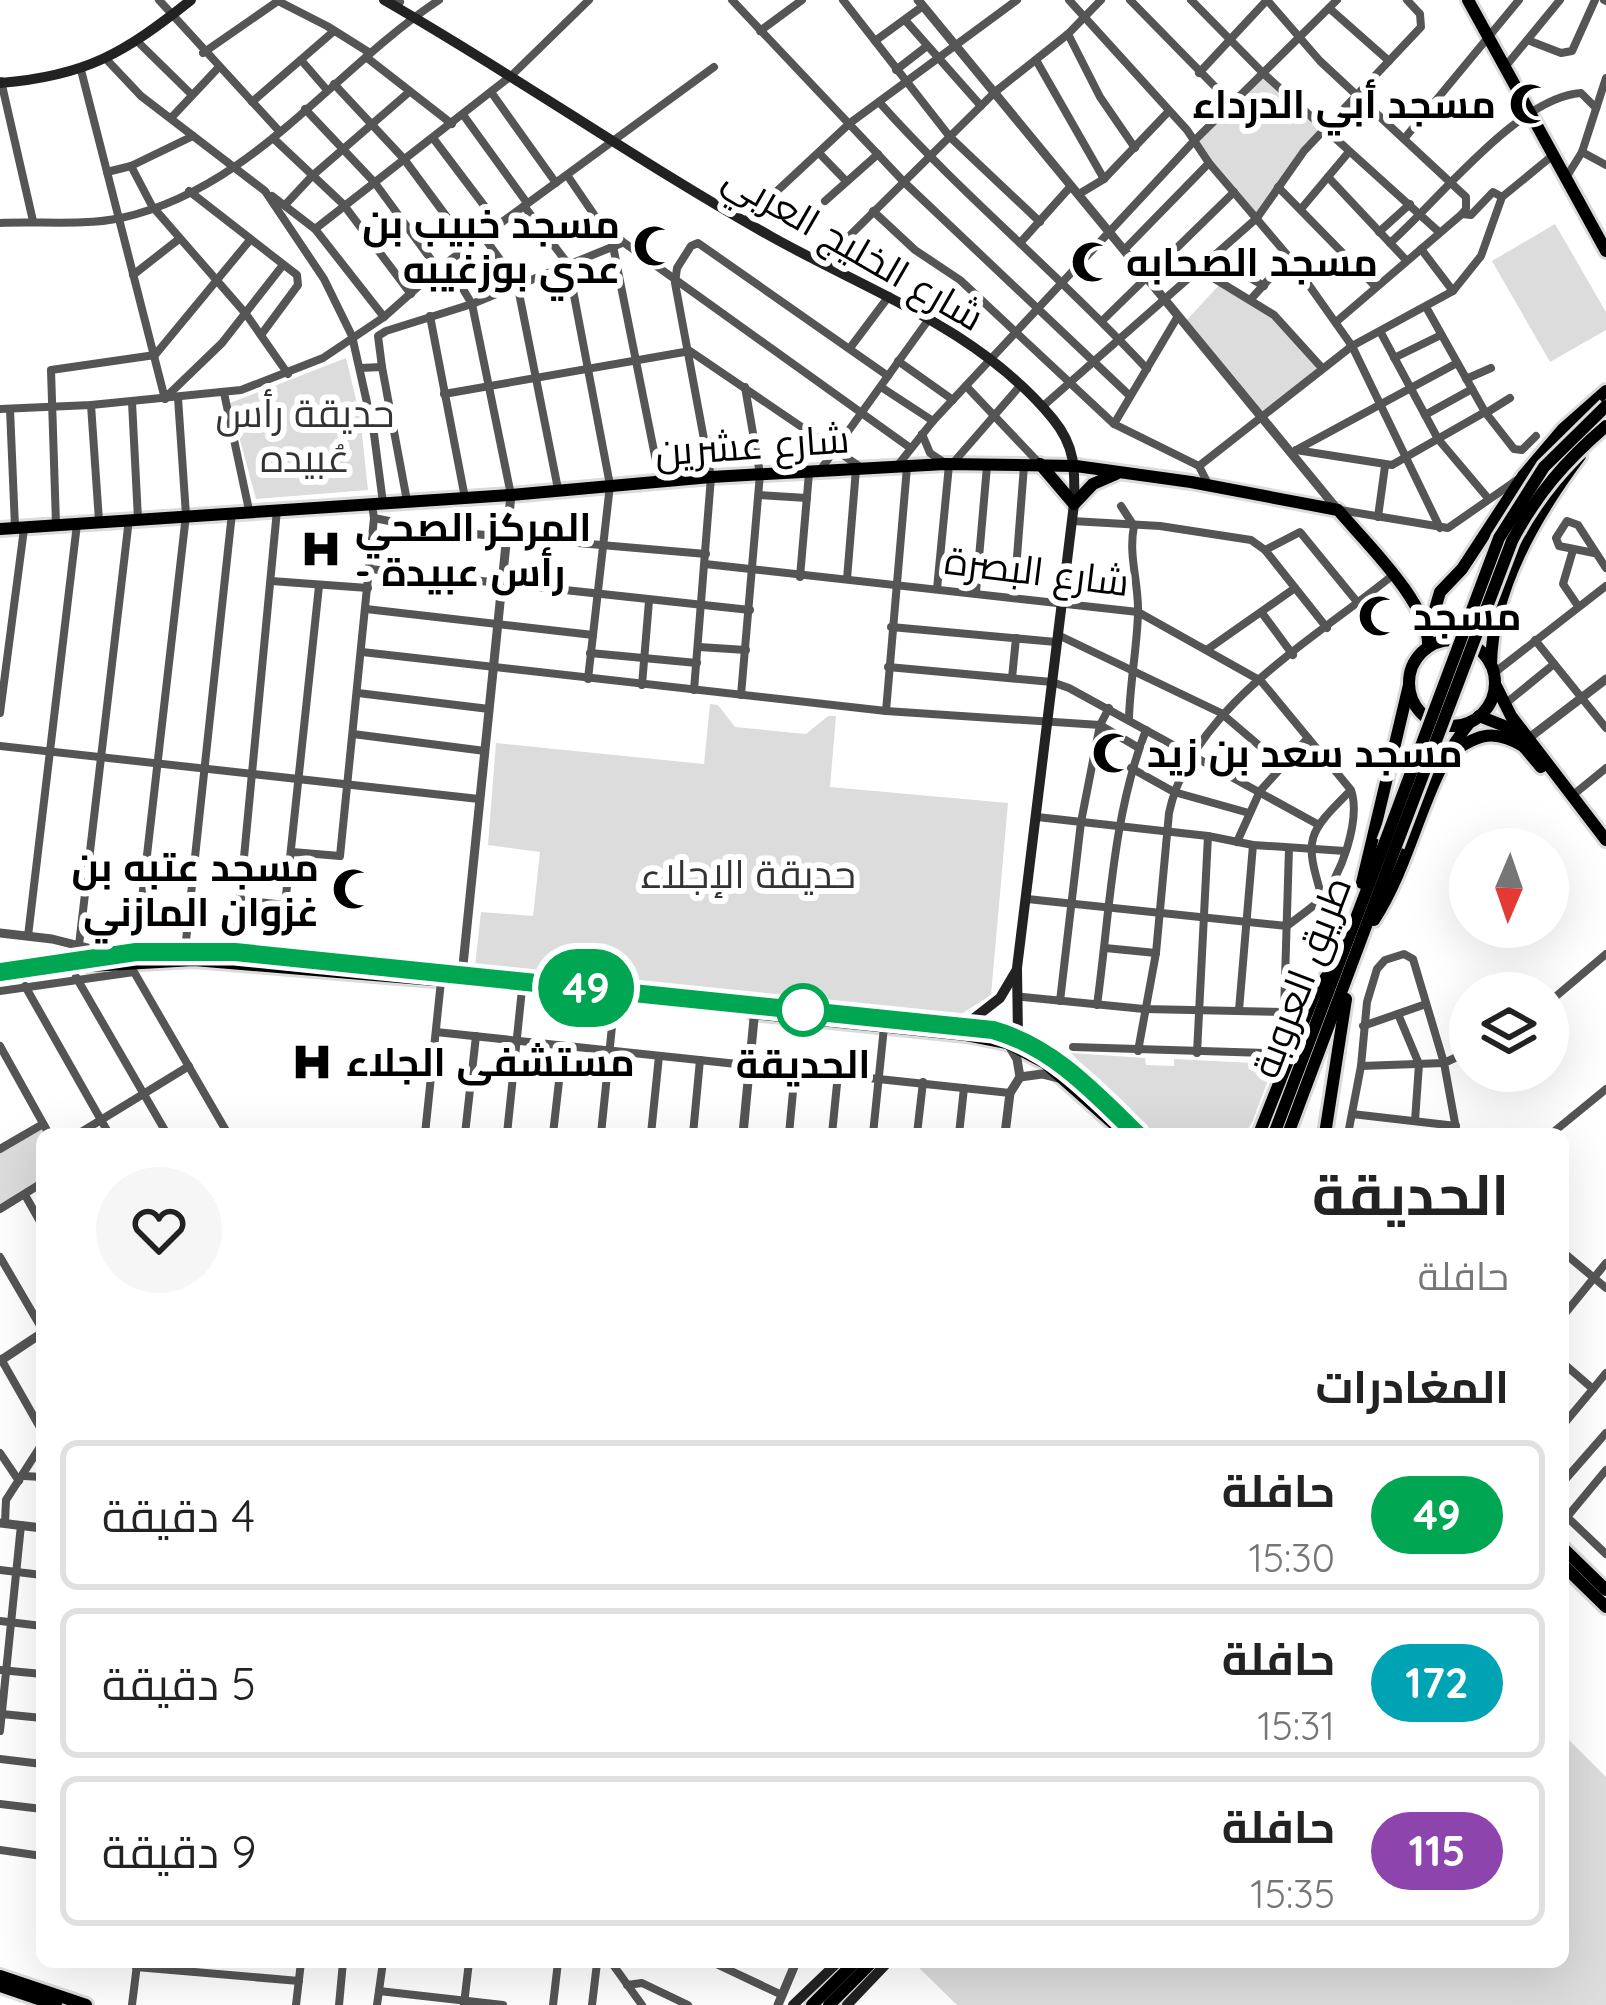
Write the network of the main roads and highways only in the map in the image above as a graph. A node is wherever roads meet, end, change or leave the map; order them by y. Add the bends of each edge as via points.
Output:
1 (190, 0) edge
2 (384, 0) edge
3 (1468, 0) edge
4 (1, 82) edge
5 (1606, 251) edge
6 (1606, 391) edge
7 (1606, 406) edge
8 (1600, 431) edge
9 (1039, 464) junction
10 (1076, 466) junction
11 (1120, 472) junction
12 (1074, 504) junction
13 (13, 528) edge
14 (1428, 640) junction
15 (1494, 674) junction
16 (1409, 685) junction
17 (1475, 719) junction
18 (1527, 743) junction
19 (1446, 757) junction
20 (1595, 827) junction
21 (1606, 840) edge
22 (1390, 844) junction
23 (1355, 937) junction
24 (1336, 966) junction
25 (352, 967) junction
26 (1017, 968) junction
27 (1351, 968) junction
28 (0, 976) edge
29 (755, 1010) junction
30 (964, 1026) junction
31 (1012, 1040) junction
32 (1118, 1128) edge
33 (1131, 1128) edge
34 (1261, 1128) edge
35 (1276, 1128) edge
36 (1290, 1128) edge
37 (1325, 1128) edge
38 (1569, 1554) edge
39 (1569, 1570) edge
40 (1606, 1589) edge
41 (1606, 1607) edge
42 (832, 1968) edge
43 (848, 1968) edge
44 (866, 1968) edge
45 (883, 1968) edge
46 (0, 1976) edge
47 (0, 1986) edge
48 (56, 2005) edge
49 (86, 2005) edge
50 (793, 2005) edge
51 (812, 2005) edge
52 (829, 2005) edge
53 (847, 2005) edge

1 - 4 main road via 107,60
2 - 10 main road, شارع الخليج العربي via 746,220 929,319 1042,407
3 - 5 main road
6 - 14 main road via 1523,476 1440,592
7 - 22 main road, bridge via 1544,467 1493,549
8 - 15 main road, bridge via 1553,493 1514,570 1496,621
8 - 22 main road, bridge via 1560,469 1512,541
9 - 10 main road, شارع عشرين
9 - 12 main road
9 - 13 main road, شارع عشرين via 858,467 376,508
10 - 11 main road, شارع عشرين
10 - 12 main road
11 - 12 main road
11 - 14 main road, شارع عشرين via 1338,510 1393,575
12 - 26 main road
14 - 15 main road via 1471,644
14 - 16 main road
15 - 17 main road via 1493,697
15 - 18 main road
16 - 17 main road via 1413,702 1438,724
16 - 23 main road
17 - 18 main road via 1507,727
17 - 19 main road
18 - 19 main road via 1484,734
18 - 20 main road
18 - 20 main road
19 - 23 main road via 1391,890
20 - 21 main road
22 - 23 main road, طريق العروبة
23 - 24 main road, طريق العروبة
23 - 27 main road, طريق العروبة
24 - 34 main road via 1314,995
24 - 35 main road, طريق العروبة
25 - 28 main road via 163,960
25 - 28 main road via 185,950
25 - 29 main road
25 - 29 main road
26 - 30 main road via 1000,998
26 - 31 main road
27 - 36 main road, طريق العروبة
27 - 37 main road
29 - 30 main road
29 - 31 main road
30 - 31 main road
31 - 32 main road
31 - 33 main road via 1071,1072
38 - 40 main road
39 - 41 main road
42 - 50 main road
43 - 51 main road
44 - 52 main road
45 - 53 main road
46 - 49 main road
47 - 48 main road

